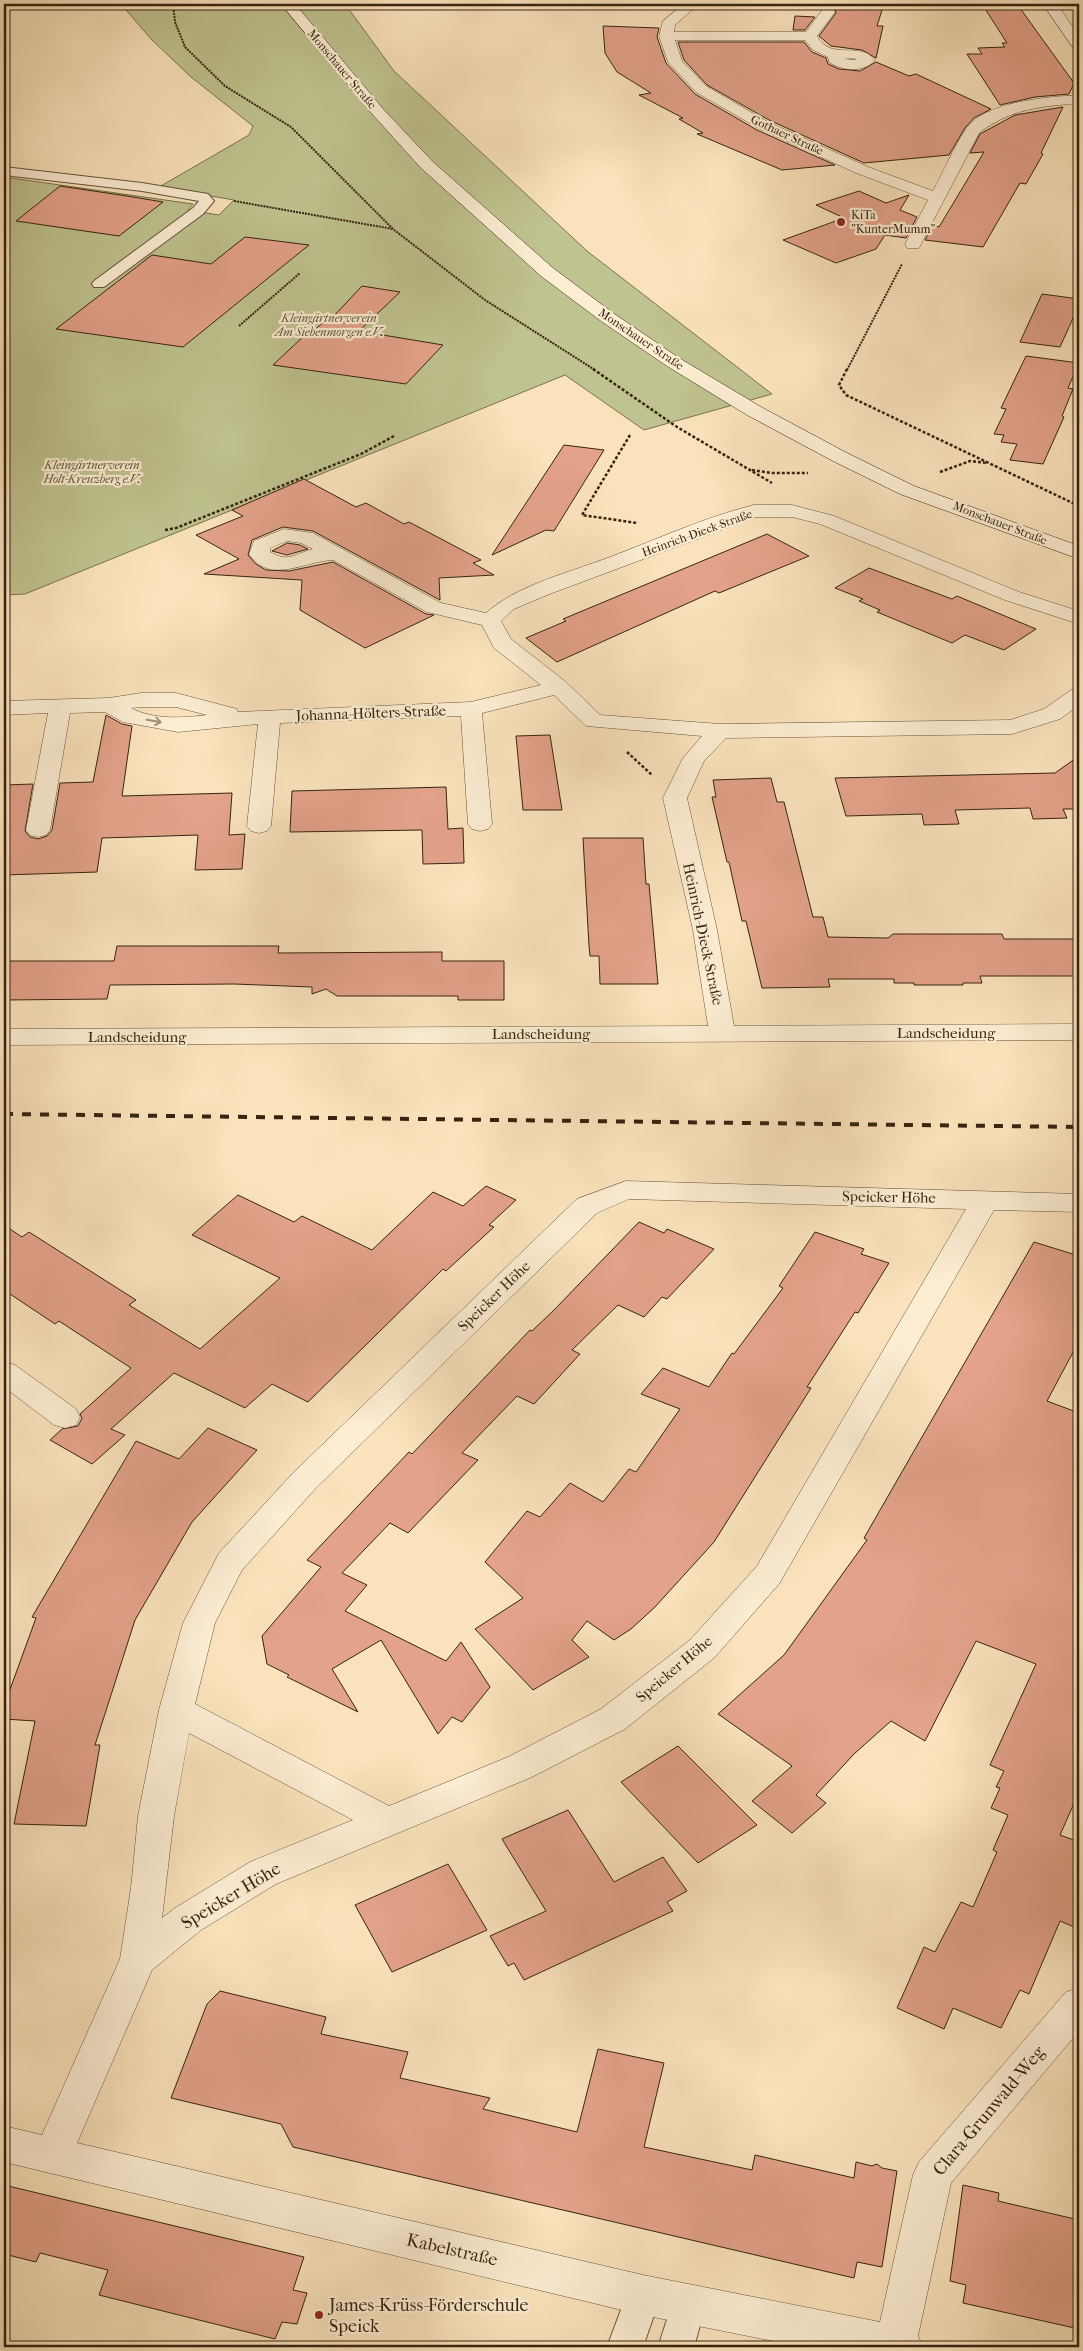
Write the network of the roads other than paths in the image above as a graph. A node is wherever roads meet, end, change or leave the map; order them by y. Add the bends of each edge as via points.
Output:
1 (288, 4) edge
2 (692, 4) edge
3 (1050, 4) edge
4 (828, 12) dead end
5 (666, 36) junction
6 (810, 36) junction
7 (1079, 46) edge
8 (838, 56) dead end
9 (1079, 99) edge
10 (4, 171) edge
11 (937, 198) junction
12 (913, 244) road end
13 (99, 284) dead end
14 (1079, 552) edge
15 (336, 554) dead end
16 (1079, 618) edge
17 (490, 620) junction
18 (558, 687) junction
19 (1079, 695) edge
20 (60, 706) junction
21 (4, 708) edge
22 (471, 709) junction
23 (270, 717) junction
24 (720, 731) junction
25 (480, 824) dead end
26 (259, 826) dead end
27 (38, 830) dead end
28 (1079, 1032) edge
29 (722, 1033) junction
30 (4, 1037) edge
31 (986, 1199) junction
32 (1079, 1203) edge
33 (4, 1372) edge
34 (65, 1417) dead end
35 (176, 1710) junction
36 (386, 1821) junction
37 (138, 1959) junction
38 (1079, 2004) edge
39 (4, 2144) edge
40 (52, 2156) junction
41 (642, 2294) junction
42 (688, 2304) junction
43 (898, 2346) edge
44 (625, 2347) edge
45 (676, 2347) edge

1 - 14 street, Monschauer Straße via 426,165 547,272 607,317 754,411 846,460 907,490
2 - 5 street via 668,24
3 - 7 street
4 - 6 street
5 - 6 street
5 - 11 street, Gothaer Straße via 675,62 701,89 763,125 862,170
6 - 8 street via 813,43
9 - 11 street via 1024,103 988,118 973,130
10 - 13 lane via 204,197 207,201 198,211
11 - 12 street
15 - 17 street via 434,608
16 - 17 street, Heinrich-Dieck-Straße via 1012,596 827,520 792,511 754,511 532,594 507,605
17 - 18 street via 502,643
18 - 22 street, Johanna-Hölters-Straße
18 - 24 street via 594,720
19 - 24 street via 1052,714 1012,727
20 - 21 street, Johanna-Hölters-Straße
20 - 23 street, Johanna-Hölters-Straße via 109,705 131,717 178,725
20 - 27 street
22 - 23 street, Johanna-Hölters-Straße
22 - 25 street
23 - 26 street
24 - 29 street, Heinrich-Dieck-Straße via 694,758 675,798 704,930
28 - 29 street, Landscheidung
29 - 30 street, Landscheidung
31 - 32 street, Speicker Höhe
31 - 35 street, Speicker Höhe via 626,1190 587,1206 305,1480 230,1562 199,1623
31 - 36 street, Speicker Höhe via 768,1575 702,1649 613,1719 520,1767
33 - 34 street
35 - 36 street
35 - 37 street, Speicker Höhe via 156,1816
36 - 37 street, Speicker Höhe via 263,1872 188,1919
37 - 40 street, Speicker Höhe
38 - 43 street, Clara-Grunwald-Weg via 933,2175
39 - 40 street, Kabelstraße
40 - 41 street, Kabelstraße
41 - 42 street, Kabelstraße
41 - 44 lane
42 - 43 street, Kabelstraße
42 - 45 lane

